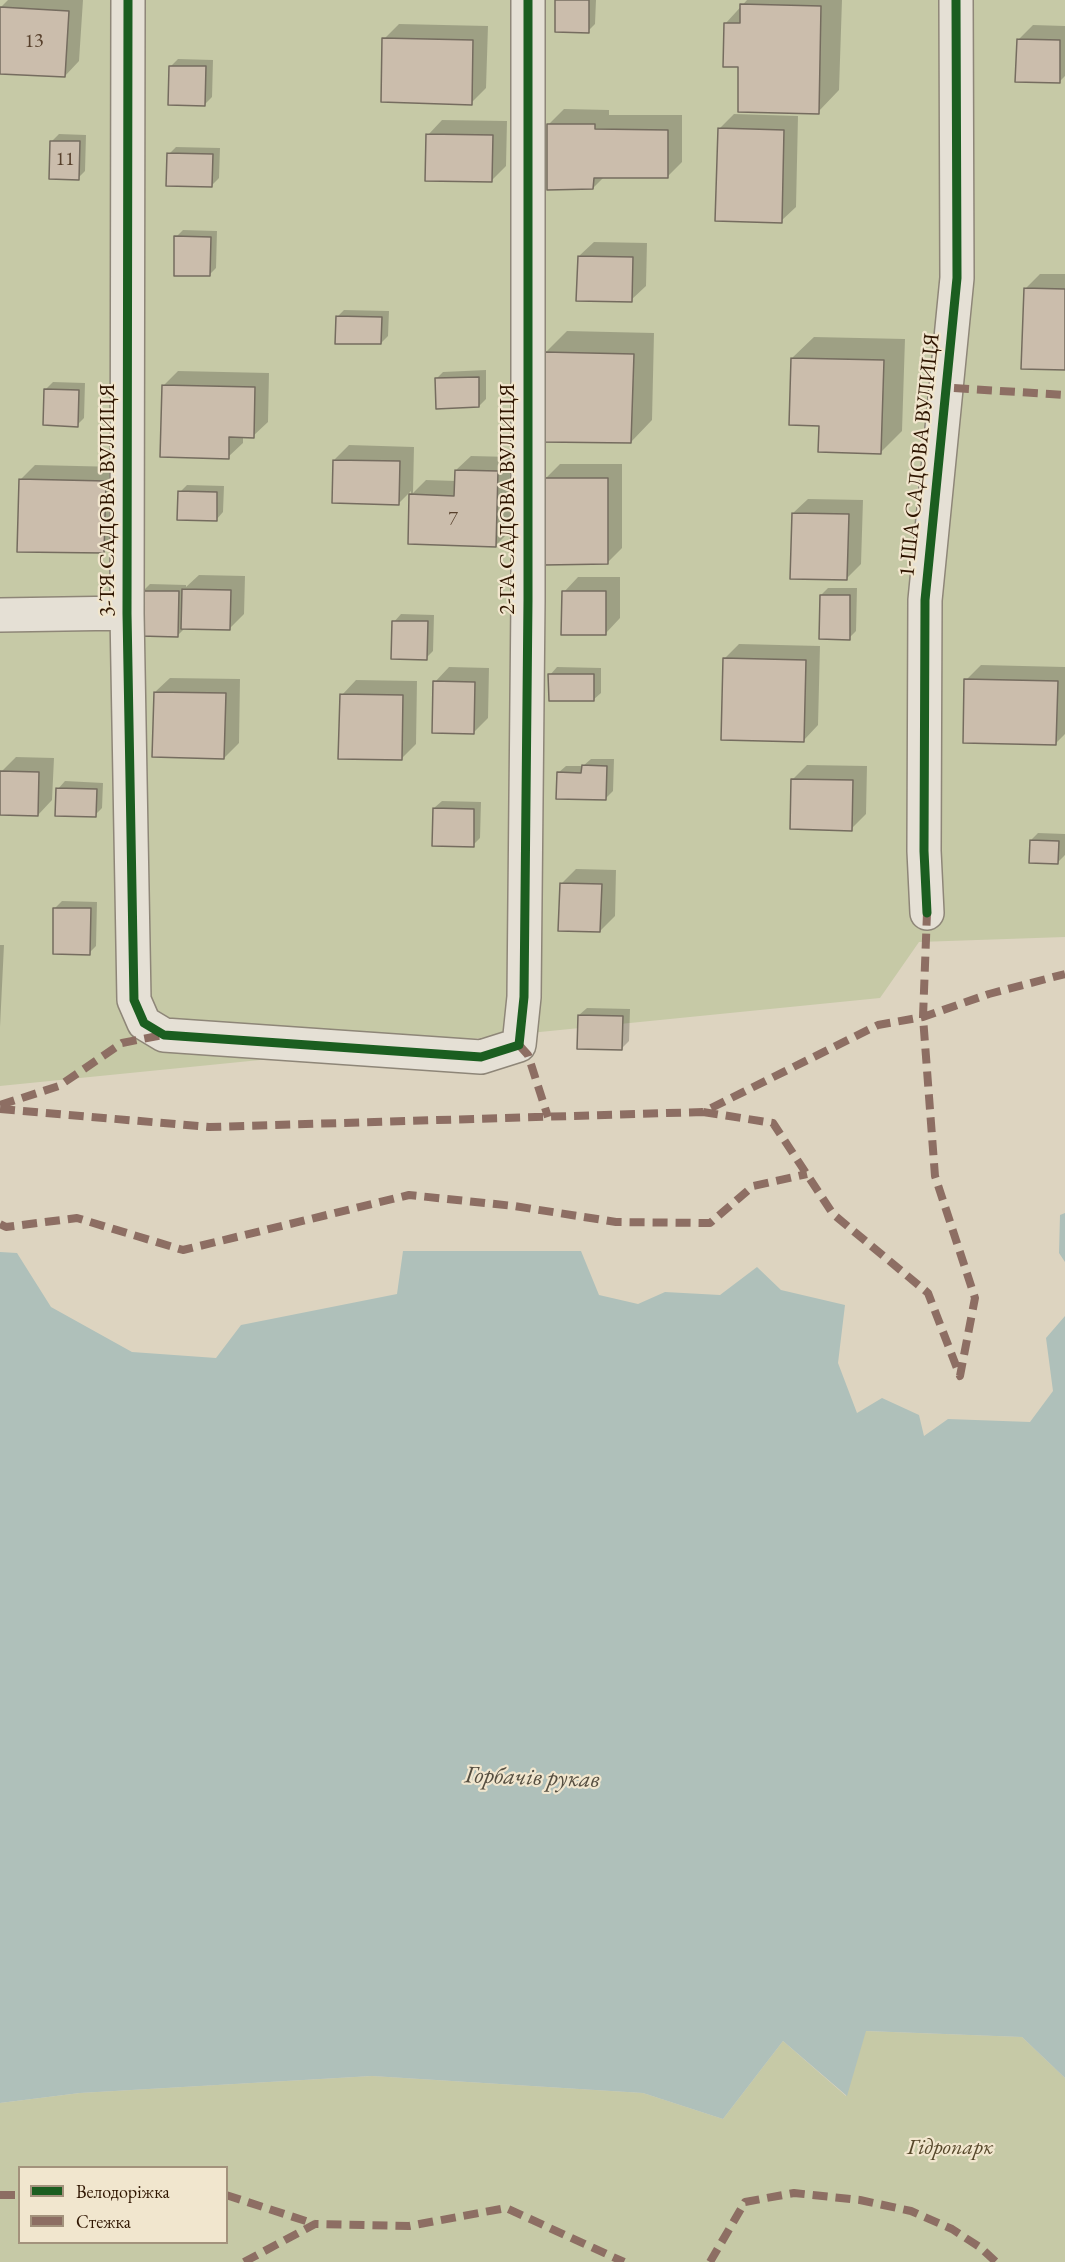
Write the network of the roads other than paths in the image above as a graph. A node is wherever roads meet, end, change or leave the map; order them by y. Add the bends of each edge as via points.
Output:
1 (128, 0) edge
2 (528, 0) edge
3 (956, 0) edge
4 (127, 613) junction
5 (0, 615) edge
6 (927, 913) dead end
7 (134, 1000) joint

1 - 4 street, 3-ТЯ САДОВА ВУЛИЦЯ
2 - 7 street, 2-ГА САДОВА ВУЛИЦЯ via 525,997 519,1045 482,1057 164,1035 144,1023
3 - 6 street, 1-ША САДОВА ВУЛИЦЯ via 957,278 925,600
4 - 5 street
4 - 7 street, 3-ТЯ САДОВА ВУЛИЦЯ

